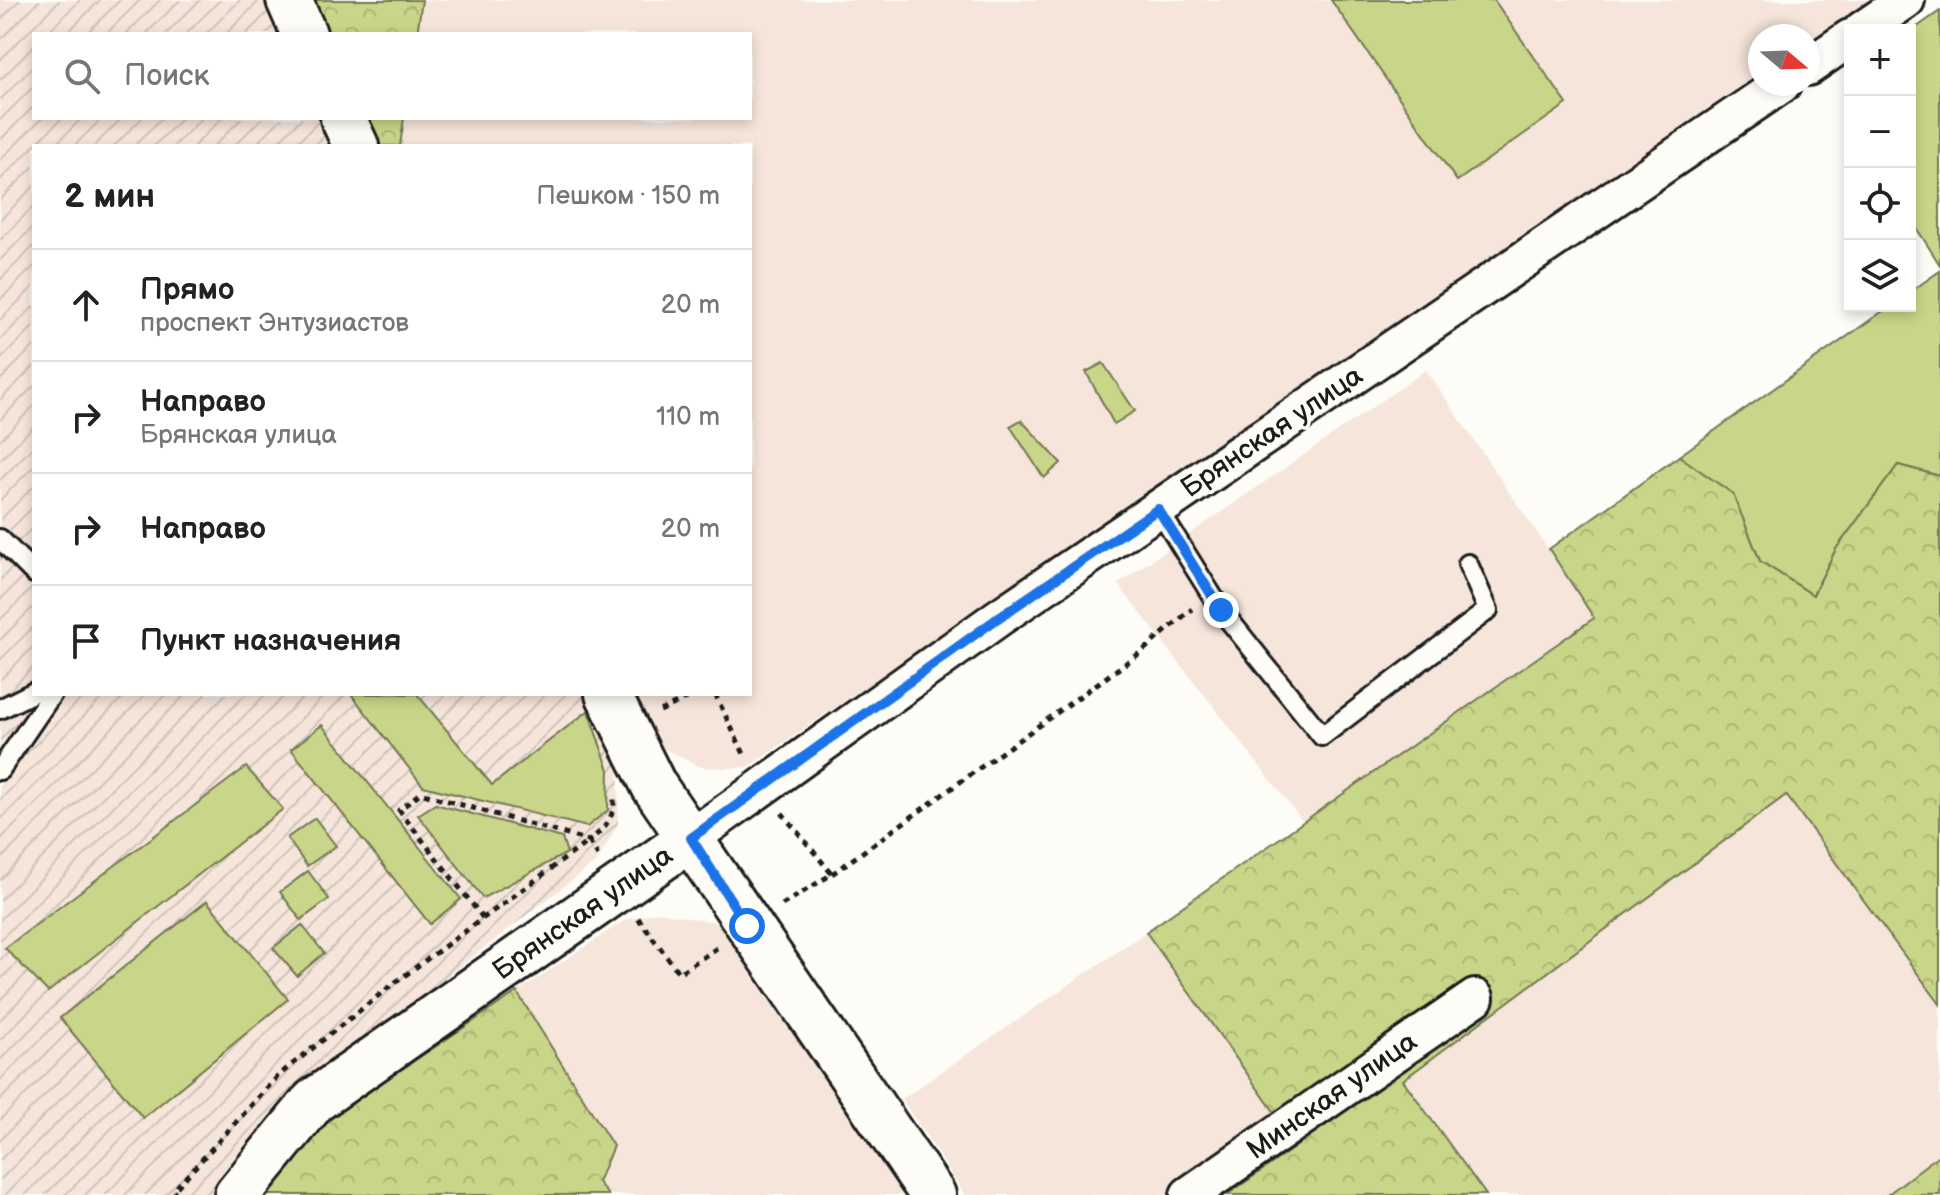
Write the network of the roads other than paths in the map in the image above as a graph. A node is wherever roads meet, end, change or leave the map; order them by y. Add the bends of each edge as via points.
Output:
1 (289, 0) edge
2 (1906, 0) edge
3 (1871, 24) edge
4 (303, 32) edge
5 (1844, 42) edge
6 (1820, 59) edge
7 (1764, 96) edge
8 (344, 120) edge
9 (355, 144) edge
10 (1158, 509) junction
11 (0, 539) edge
12 (1468, 564) dead end
13 (32, 571) edge
14 (32, 693) edge
15 (51, 696) edge
16 (0, 709) edge
17 (616, 711) edge
18 (0, 770) edge
19 (691, 838) junction
20 (1475, 998) dead end
21 (237, 1195) edge
22 (933, 1195) edge
23 (1189, 1195) edge

1 - 4 street
2 - 3 street
5 - 6 street
7 - 10 street, Брянская улица
8 - 9 street
10 - 12 lane via 1211,593 1322,736 1488,610
10 - 19 street, Брянская улица
11 - 13 lane
14 - 16 lane
15 - 18 lane
17 - 19 street via 654,786
19 - 21 street, Брянская улица via 314,1101
19 - 22 street
20 - 23 street, Минская улица

